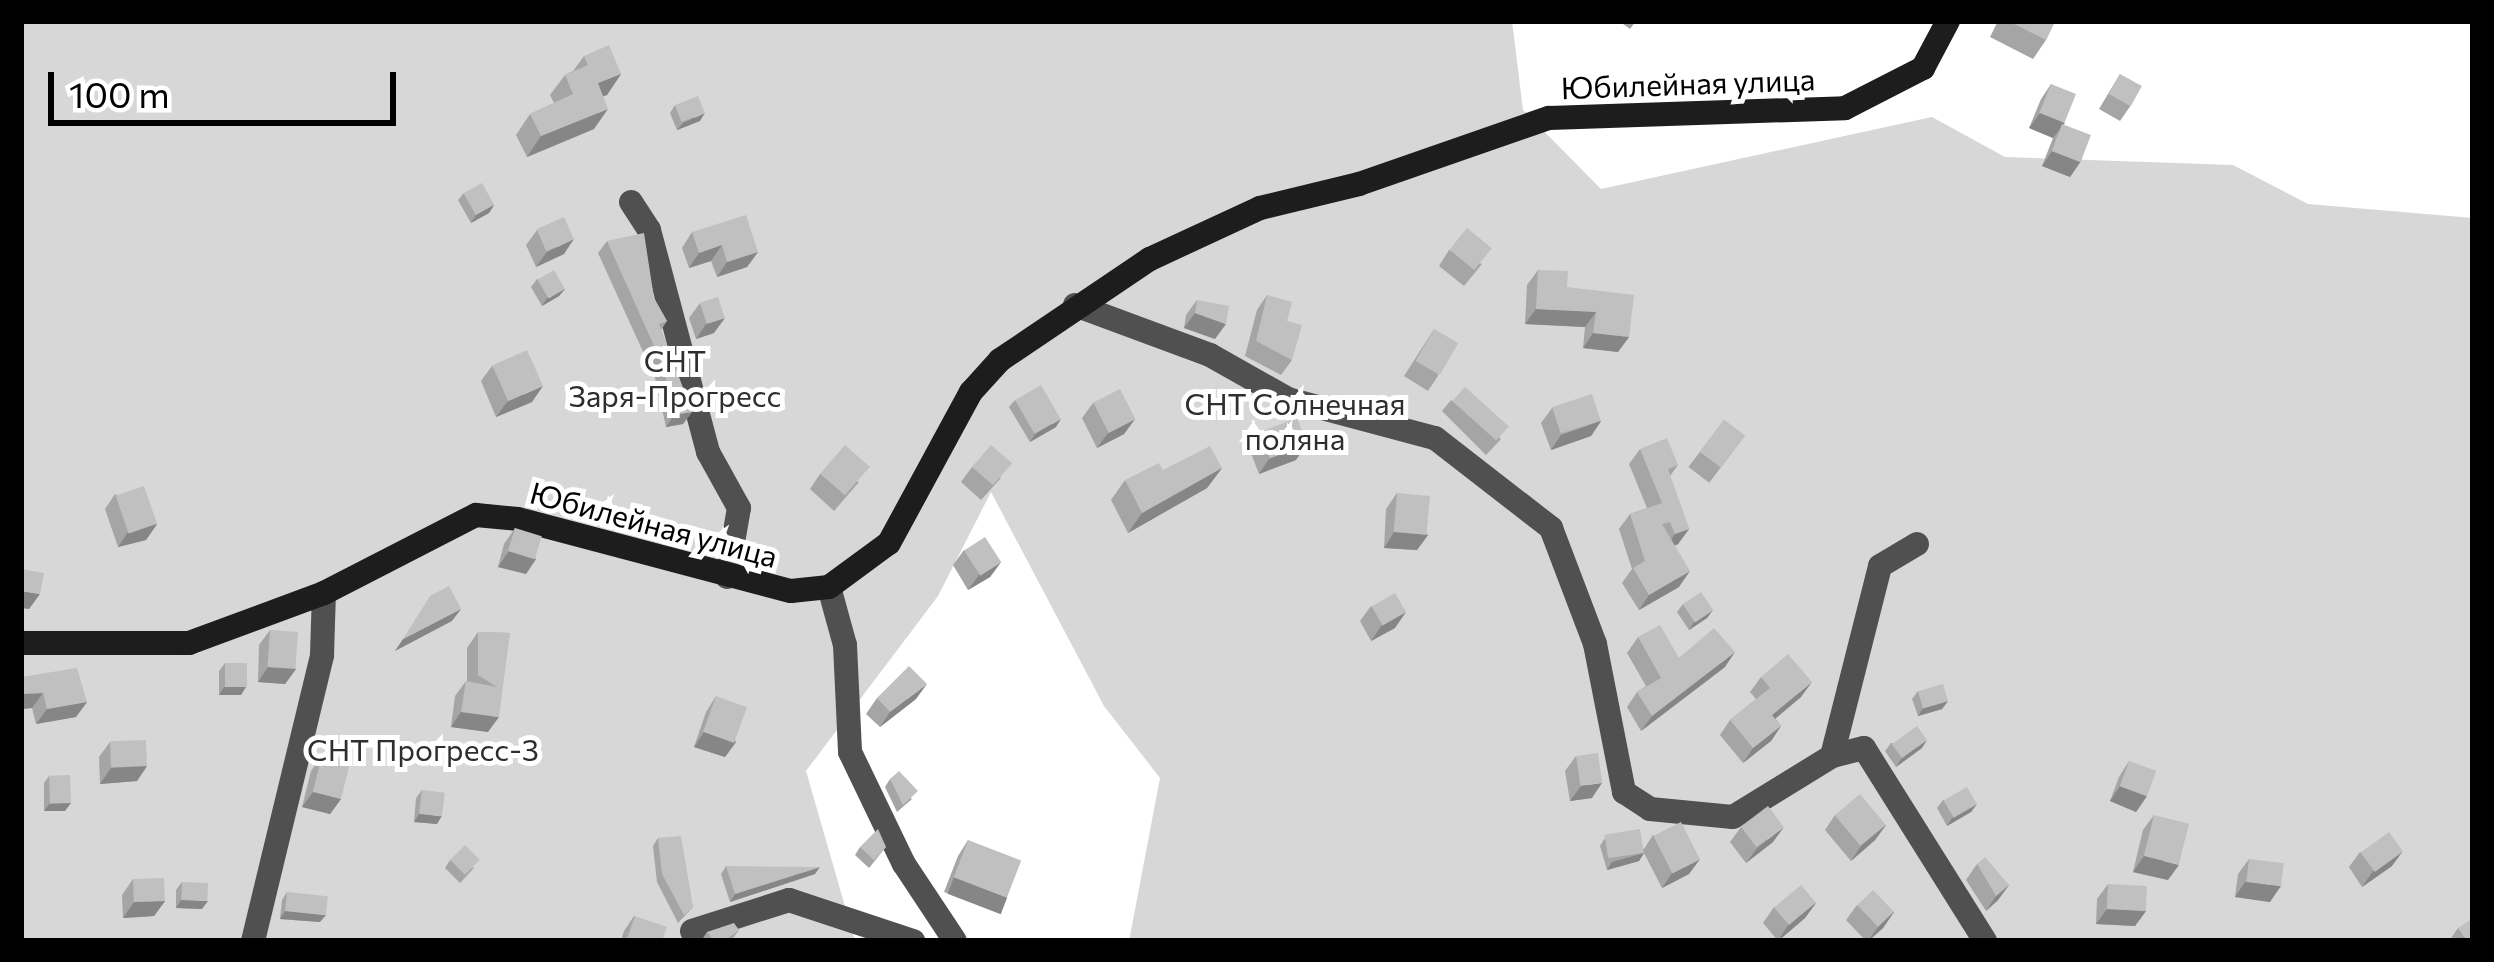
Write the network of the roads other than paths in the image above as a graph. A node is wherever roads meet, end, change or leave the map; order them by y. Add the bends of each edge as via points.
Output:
1 (1948, 21) edge
2 (631, 202) dead end
3 (1075, 305) junction
4 (1917, 544) dead end
5 (727, 577) junction
6 (829, 586) junction
7 (324, 593) junction
8 (21, 643) edge
9 (1832, 756) junction
10 (692, 931) dead end
11 (254, 941) edge
12 (913, 941) edge
13 (955, 941) edge
14 (1985, 941) edge

1 - 3 street, Юбилейная улица via 1923,68 1845,108 1549,118 1358,184 1261,208 1150,259
2 - 5 street via 650,230 708,452 740,508
3 - 6 street, Юбилейная улица via 970,392 889,543
3 - 9 street via 1210,355 1288,399 1435,438 1551,528 1595,644 1619,782 1636,801 1696,819 1733,817
4 - 9 street via 1880,566
5 - 6 street, Юбилейная улица via 791,591
5 - 7 street, Юбилейная улица via 518,518 476,514
6 - 13 street via 845,645 850,752 904,865
7 - 8 street, Юбилейная улица via 189,643
7 - 11 street via 322,655
9 - 14 street via 1854,745 1874,753 1912,834
10 - 12 street via 789,900

